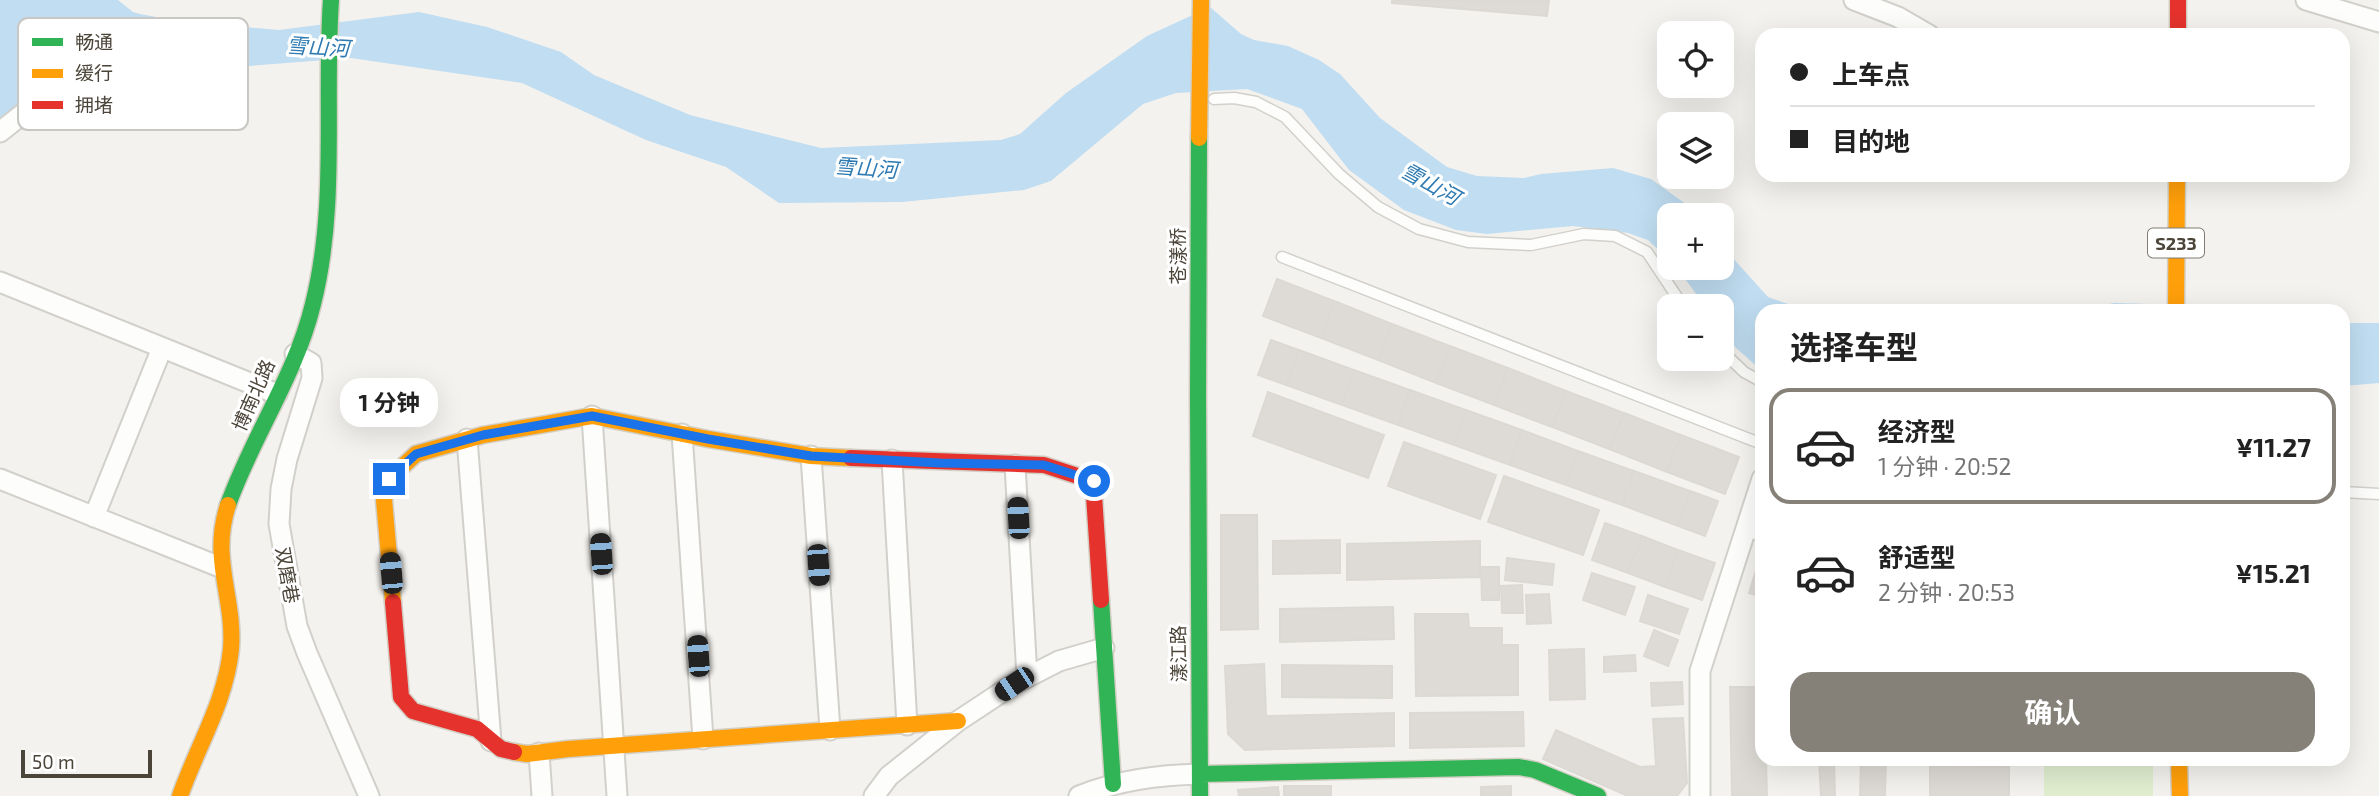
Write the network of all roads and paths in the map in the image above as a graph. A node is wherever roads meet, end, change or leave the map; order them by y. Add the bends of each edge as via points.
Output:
1 (331, 0) edge
2 (1201, 0) edge
3 (1854, 0) edge
4 (2178, 0) edge
5 (2306, 0) edge
6 (2379, 22) edge
7 (1917, 28) edge
8 (2178, 28) edge
9 (1214, 99) dead end
10 (18, 118) edge
11 (0, 132) edge
12 (2177, 182) edge
13 (1282, 257) dead end
14 (0, 282) edge
15 (1675, 294) edge
16 (2176, 304) edge
17 (162, 348) junction
18 (295, 354) junction
19 (1734, 362) edge
20 (1755, 378) edge
21 (276, 394) junction
22 (592, 416) junction
23 (682, 434) junction
24 (467, 439) junction
25 (1755, 441) edge
26 (811, 456) junction
27 (892, 460) junction
28 (1016, 465) junction
29 (0, 479) edge
30 (2350, 492) edge
31 (2379, 494) edge
32 (1197, 511) joint
33 (94, 517) junction
34 (1754, 534) edge
35 (220, 567) junction
36 (1104, 648) junction
37 (1027, 677) junction
38 (958, 721) junction
39 (907, 725) junction
40 (830, 730) junction
41 (703, 739) junction
42 (491, 741) junction
43 (614, 746) junction
44 (539, 753) junction
45 (2179, 766) edge
46 (1200, 774) junction
47 (1113, 784) junction
48 (180, 796) edge
49 (369, 796) edge
50 (542, 796) edge
51 (617, 796) edge
52 (874, 796) edge
53 (1079, 796) edge
54 (1200, 796) edge
55 (1598, 796) edge
56 (1700, 796) edge
57 (2180, 796) edge

1 - 18 street, 博南北路 via 325,244 313,306
2 - 32 street, 苍漾桥
3 - 7 street
4 - 8 street
5 - 6 street
9 - 15 lane via 1256,102 1285,117 1378,207 1419,229 1468,242 1531,245 1584,234 1615,236 1647,252
10 - 11 street
12 - 16 street, S233
13 - 25 lane
14 - 17 street
17 - 21 street
17 - 33 street
18 - 21 street, 博南北路
18 - 49 street, 双磨巷 via 311,363 312,378 287,459 279,524 298,626
19 - 20 lane
21 - 35 street, 博南北路 via 222,521
22 - 23 street
22 - 24 street
22 - 43 street
23 - 26 street
23 - 41 street
24 - 42 street
24 - 42 street via 416,454 389,479 384,500 401,697 413,712 477,729
26 - 27 street
26 - 40 street
27 - 28 street
27 - 39 street
28 - 36 street via 1044,465 1094,481
28 - 37 street
29 - 33 street
30 - 31 lane
32 - 46 street, 漾江路
33 - 35 street
34 - 56 street via 1699,671
35 - 48 street, 博南北路 via 230,626 229,664
36 - 37 street via 1059,661
36 - 47 street
37 - 38 street
38 - 39 street
38 - 52 street via 889,776
39 - 40 street
40 - 41 street
41 - 43 street
42 - 44 street via 501,749
43 - 44 street
43 - 51 street
44 - 50 street
45 - 57 street
46 - 47 street
46 - 54 street, 漾江路
46 - 55 street via 1519,767
47 - 53 street

